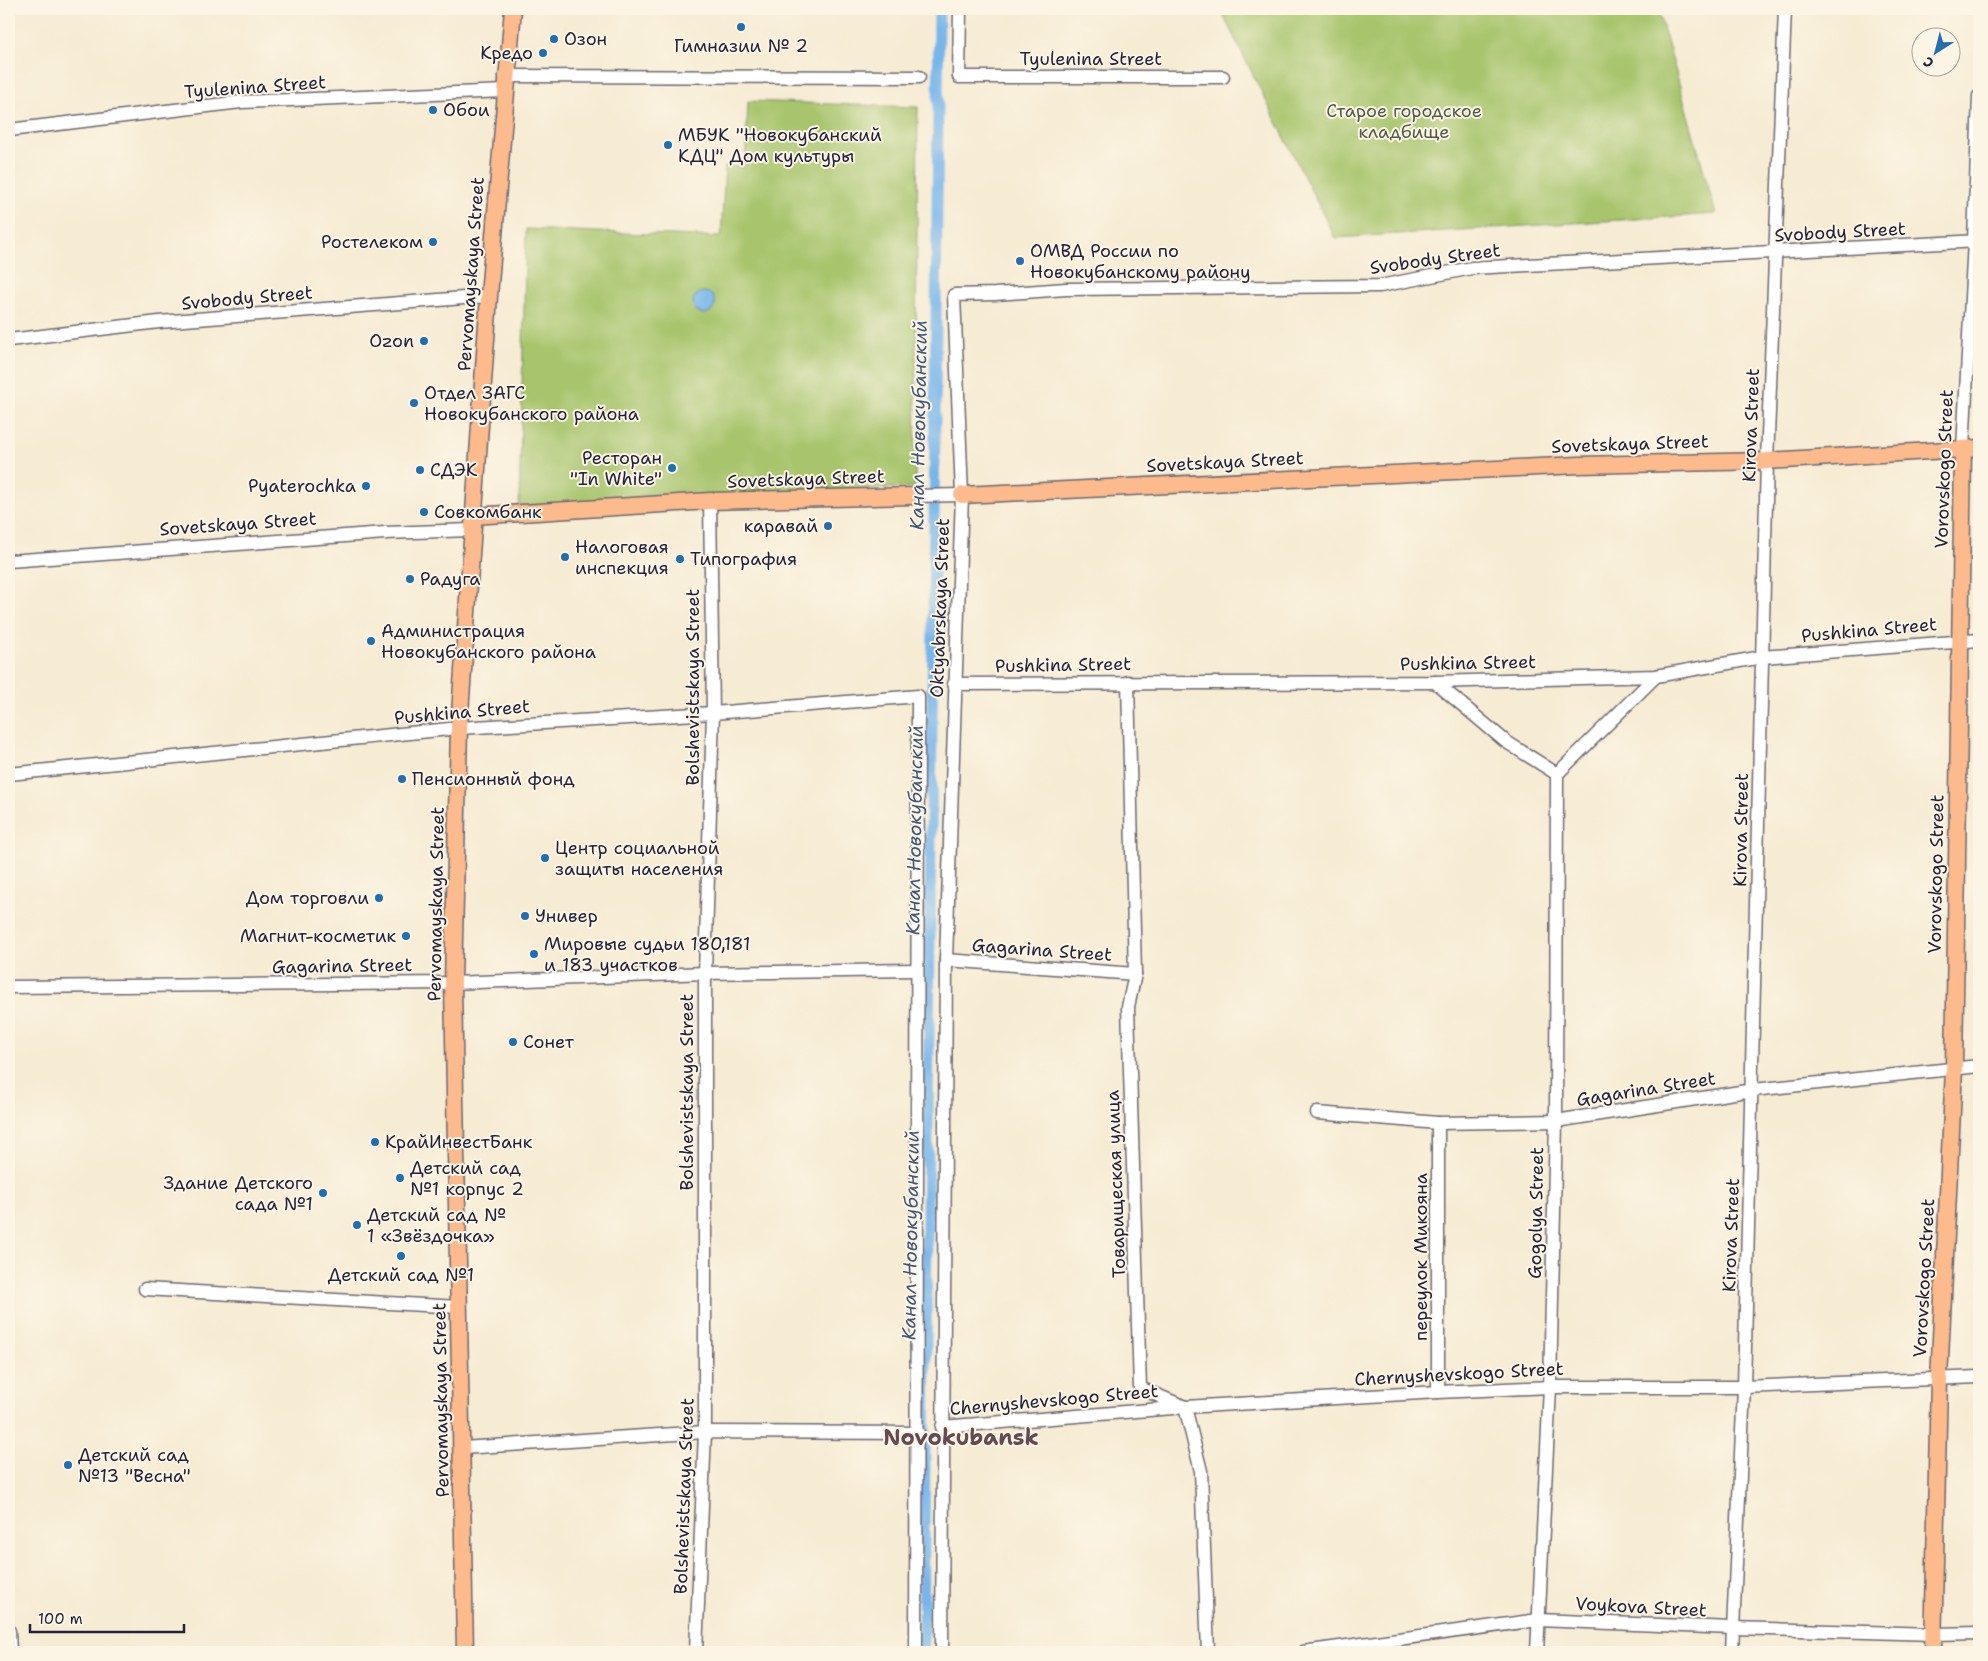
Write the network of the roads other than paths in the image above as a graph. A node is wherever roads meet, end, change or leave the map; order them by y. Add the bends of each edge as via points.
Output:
1 (513, 9) edge
2 (960, 9) edge
3 (1785, 9) edge
4 (919, 77) dead end
5 (1223, 77) dead end
6 (505, 83) junction
7 (1979, 96) edge
8 (9, 130) edge
9 (1977, 241) edge
10 (1774, 253) junction
11 (954, 295) joint
12 (488, 296) junction
13 (9, 340) edge
14 (1979, 448) edge
15 (1963, 449) junction
16 (1767, 460) junction
17 (962, 495) junction
18 (913, 496) joint
19 (710, 502) junction
20 (472, 523) junction
21 (9, 561) edge
22 (1960, 640) junction
23 (1979, 640) edge
24 (1762, 658) junction
25 (1656, 676) junction
26 (1128, 682) junction
27 (1435, 682) junction
28 (954, 684) junction
29 (712, 713) junction
30 (459, 728) junction
31 (9, 774) edge
32 (1557, 774) junction
33 (946, 960) junction
34 (916, 970) junction
35 (705, 973) junction
36 (1134, 974) junction
37 (453, 983) junction
38 (9, 987) edge
39 (1979, 1066) edge
40 (1954, 1069) junction
41 (1753, 1090) junction
42 (1317, 1113) dead end
43 (1556, 1121) junction
44 (1438, 1123) junction
45 (145, 1289) dead end
46 (459, 1306) junction
47 (1979, 1377) edge
48 (1939, 1380) junction
49 (1550, 1386) junction
50 (1744, 1387) junction
51 (1438, 1392) junction
52 (1185, 1407) junction
53 (943, 1427) junction
54 (705, 1432) junction
55 (918, 1433) junction
56 (462, 1448) junction
57 (1538, 1620) junction
58 (1732, 1628) junction
59 (9, 1631) edge
60 (1979, 1633) edge
61 (1934, 1634) junction
62 (10, 1652) edge
63 (465, 1652) edge
64 (696, 1652) edge
65 (916, 1652) edge
66 (942, 1652) edge
67 (1208, 1652) edge
68 (1304, 1652) edge
69 (1537, 1652) edge
70 (1732, 1652) edge
71 (1933, 1652) edge

1 - 6 main road, Pervomayskaya Street
2 - 5 street, Tyulenina Street via 959,77
3 - 10 street, Kirova Street
4 - 6 street, Tyulenina Street
6 - 8 street, Tyulenina Street via 241,102
6 - 12 main road, Pervomayskaya Street
7 - 9 street, Vorovskogo Street
9 - 10 street, Svobody Street
9 - 15 street, Vorovskogo Street
10 - 11 street, Svobody Street via 1472,268 1380,286 1066,289
10 - 16 street, Kirova Street
11 - 17 street, Oktyabrskaya Street
12 - 13 street, Svobody Street via 159,322
12 - 20 main road, Pervomayskaya Street
14 - 15 main road, Sovetskaya Street
15 - 16 main road, Sovetskaya Street
15 - 22 main road, Vorovskogo Street
16 - 17 main road, Sovetskaya Street via 1569,466
16 - 24 street, Kirova Street
17 - 18 street, Sovetskaya Street
17 - 28 street, Oktyabrskaya Street
18 - 19 main road, Sovetskaya Street
19 - 20 main road, Sovetskaya Street
19 - 29 street, Bolshevistskaya Street
20 - 21 street, Sovetskaya Street via 385,533
20 - 30 main road, Pervomayskaya Street
22 - 23 street, Pushkina Street
22 - 24 street, Pushkina Street
22 - 40 main road, Vorovskogo Street
24 - 25 street, Pushkina Street
24 - 41 street, Kirova Street
25 - 27 street, Pushkina Street
25 - 32 street
26 - 27 street, Pushkina Street
26 - 28 street, Pushkina Street
26 - 36 street, Товарищеская улица
27 - 32 street via 1505,741
28 - 33 street, Oktyabrskaya Street
29 - 30 street, Pushkina Street
29 - 34 street, Pushkina Street via 918,696
29 - 35 street, Bolshevistskaya Street
30 - 31 street, Pushkina Street
30 - 37 main road, Pervomayskaya Street
32 - 43 street, Gogolya Street
33 - 36 street, Gagarina Street
33 - 53 street, Oktyabrskaya Street
34 - 35 street, Gagarina Street
34 - 55 street
35 - 37 street, Gagarina Street
35 - 54 street, Bolshevistskaya Street
36 - 52 street, Товарищеская улица via 1128,1007 1140,1388
37 - 38 street, Gagarina Street
37 - 46 main road, Pervomayskaya Street
39 - 40 street, Gagarina Street
40 - 41 street, Gagarina Street
40 - 48 main road, Vorovskogo Street
41 - 43 street, Gagarina Street
41 - 50 street, Kirova Street
42 - 44 street, Gagarina Street
43 - 44 street, Gagarina Street
43 - 49 street, Gogolya Street
44 - 51 street, переулок Микояна
45 - 46 street
46 - 56 main road, Pervomayskaya Street
47 - 48 street, Chernyshevskogo Street
48 - 50 street, Chernyshevskogo Street
48 - 61 main road, Vorovskogo Street
49 - 50 street, Chernyshevskogo Street
49 - 51 street, Chernyshevskogo Street
49 - 57 street, Gogolya Street
50 - 58 street, Kirova Street
51 - 52 street, Chernyshevskogo Street
52 - 53 street, Chernyshevskogo Street
52 - 67 street via 1202,1471
53 - 66 street, Oktyabrskaya Street
54 - 55 street
54 - 56 street
54 - 64 street, Bolshevistskaya Street
55 - 65 street
56 - 63 main road, Pervomayskaya Street
57 - 58 street, Voykova Street
57 - 68 street, Voykova Street
57 - 69 street, Gogolya Street
58 - 61 street, Voykova Street
58 - 70 street, Kirova Street
59 - 62 street
60 - 61 street, Voykova Street
61 - 71 main road, Vorovskogo Street

